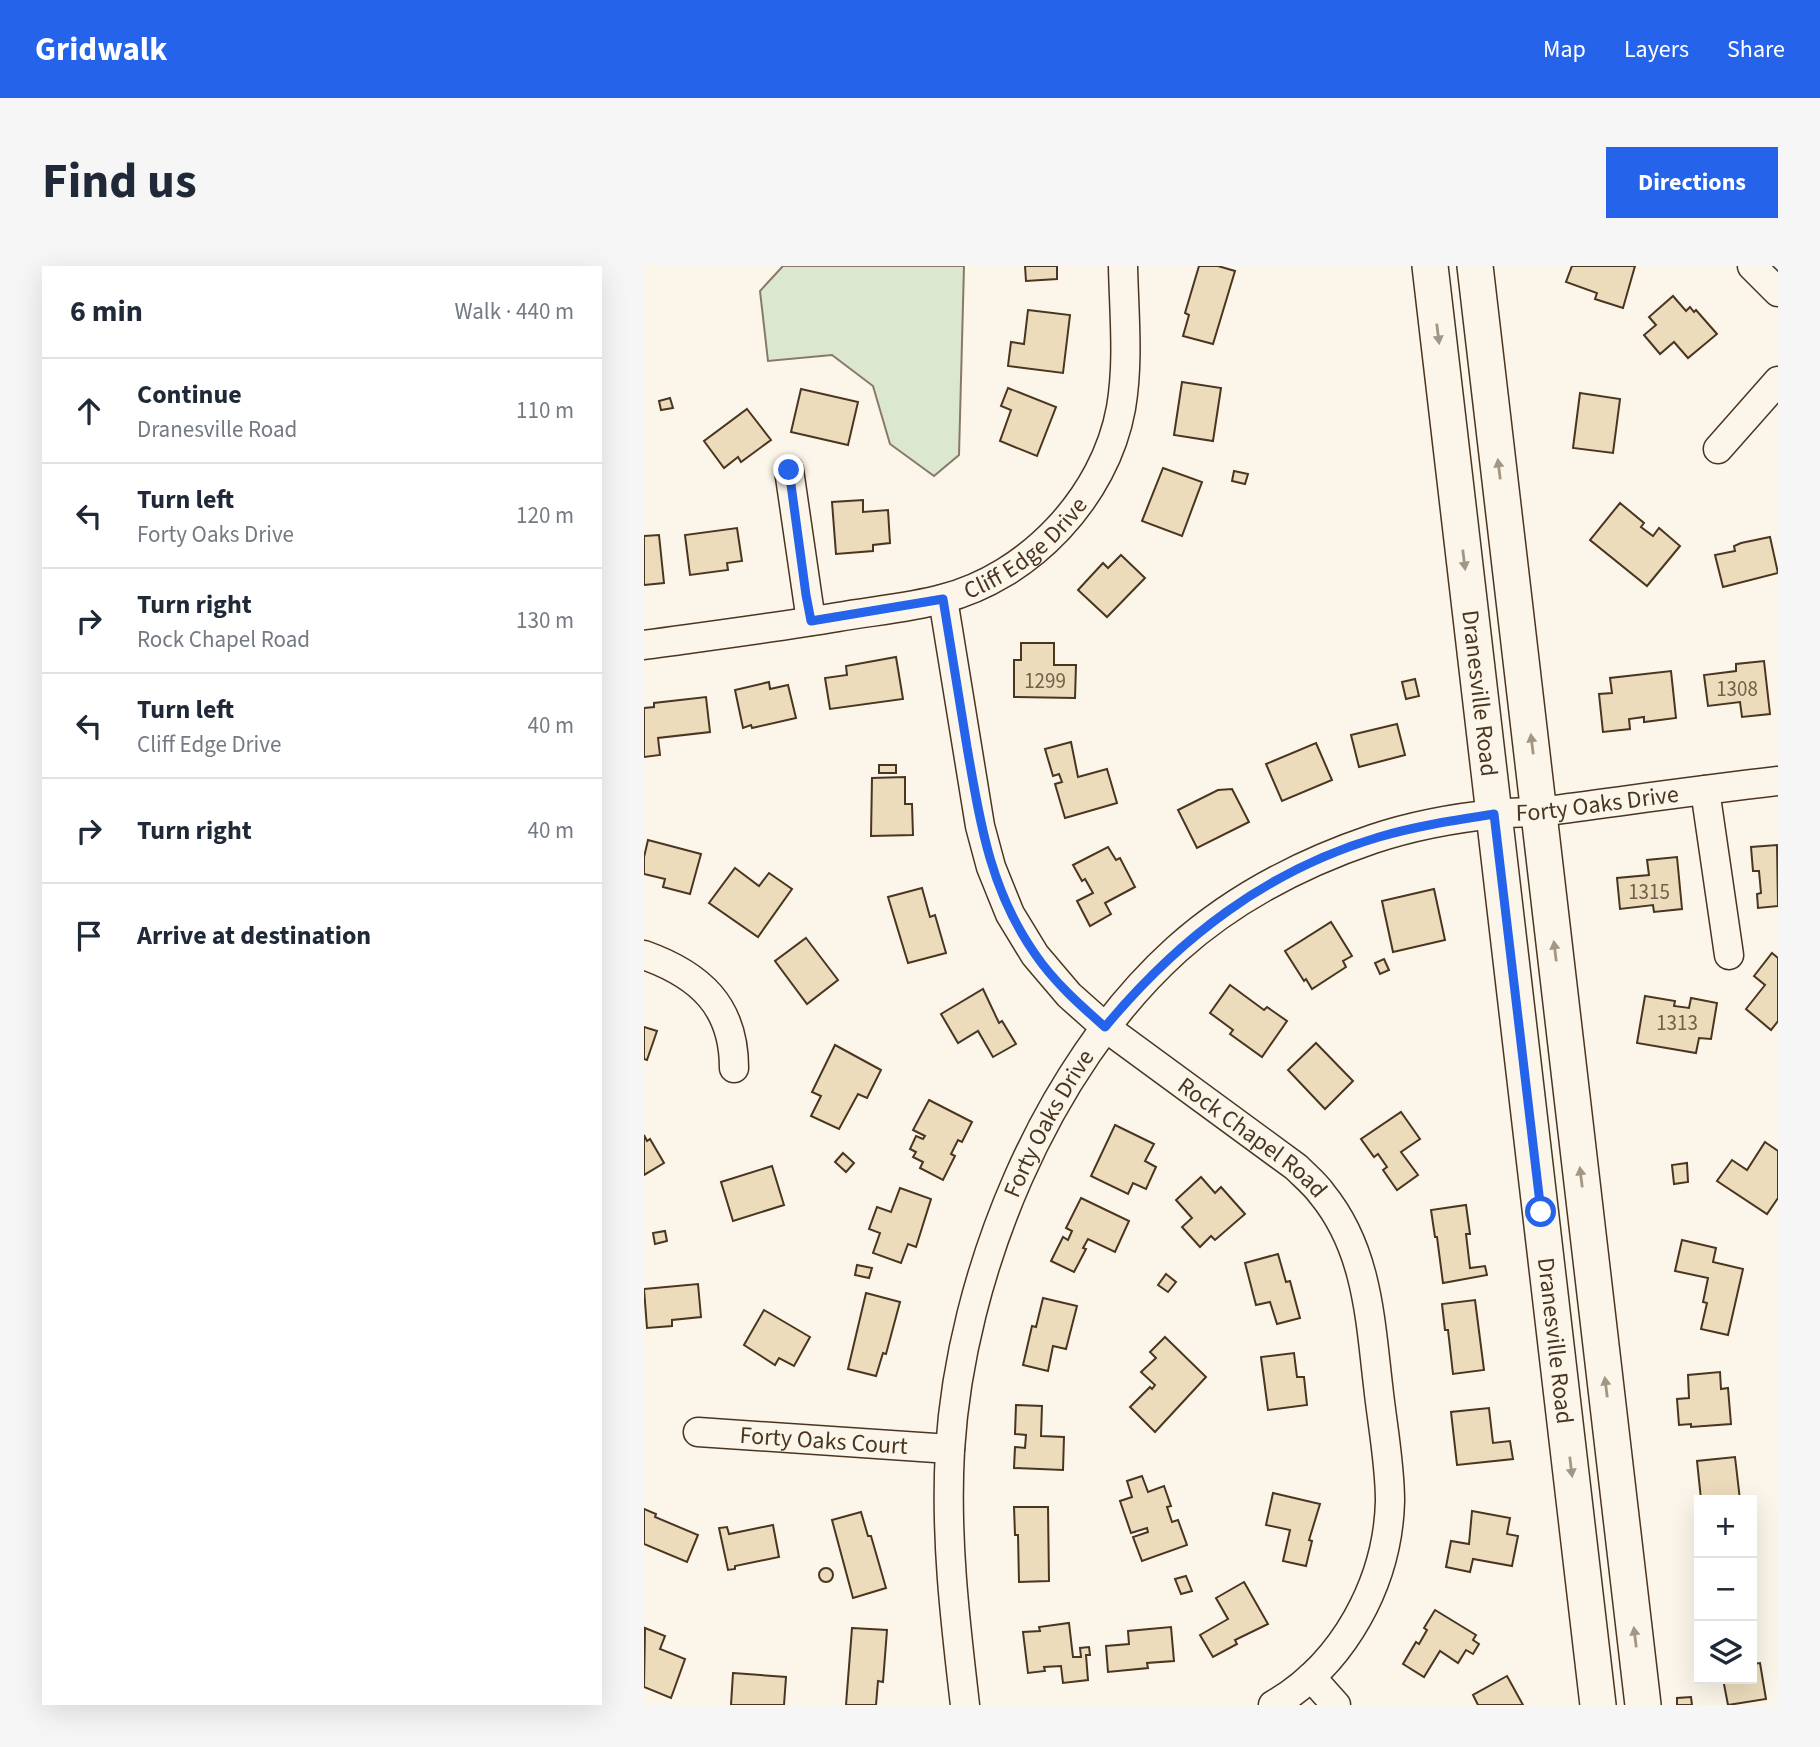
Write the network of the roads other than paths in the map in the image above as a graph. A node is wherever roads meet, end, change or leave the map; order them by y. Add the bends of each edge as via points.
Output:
1 (1122, 266) edge
2 (1430, 266) edge
3 (1475, 266) edge
4 (1752, 266) edge
5 (1778, 292) edge
6 (1778, 381) edge
7 (1718, 449) dead end
8 (789, 470) dead end
9 (943, 599) junction
10 (811, 621) junction
11 (644, 645) edge
12 (1778, 781) edge
13 (1705, 790) junction
14 (1540, 811) junction
15 (1494, 814) junction
16 (644, 955) edge
17 (1729, 955) dead end
18 (1105, 1027) junction
19 (734, 1068) dead end
20 (698, 1432) dead end
21 (950, 1449) junction
22 (1311, 1677) junction
23 (965, 1705) edge
24 (1273, 1705) edge
25 (1336, 1705) edge
26 (1598, 1705) edge
27 (1643, 1705) edge

1 - 9 street, Cliff Edge Drive via 1126,373 1110,446 1094,481 1072,514 1043,544 1012,568
2 -> 15 main road, Dranesville Road
14 -> 3 main road, Dranesville Road
4 - 5 street
6 - 7 street
8 - 10 street
9 - 10 street, Cliff Edge Drive
9 - 18 street, Rock Chapel Road via 980,826 991,867 1010,914 1035,955 1069,995
10 - 11 street, Cliff Edge Drive
12 - 13 street, Forty Oaks Drive
13 - 14 street, Forty Oaks Drive
13 - 17 street
14 - 15 street, Forty Oaks Drive
27 -> 14 main road, Dranesville Road
15 - 18 street, Forty Oaks Drive via 1378,837 1322,857 1270,883 1178,949
15 -> 26 main road, Dranesville Road
16 - 19 street via 688,975 716,1002 728,1027
18 - 21 street, Forty Oaks Drive via 1033,1148 994,1240 960,1372
18 - 22 street, Rock Chapel Road via 1296,1167 1322,1194 1358,1257 1387,1460 1390,1501 1386,1539 1376,1580 1360,1615 1338,1649
20 - 21 street, Forty Oaks Court
21 - 23 street, Forty Oaks Drive via 952,1586
22 - 24 street, Rock Chapel Road
22 - 25 street

